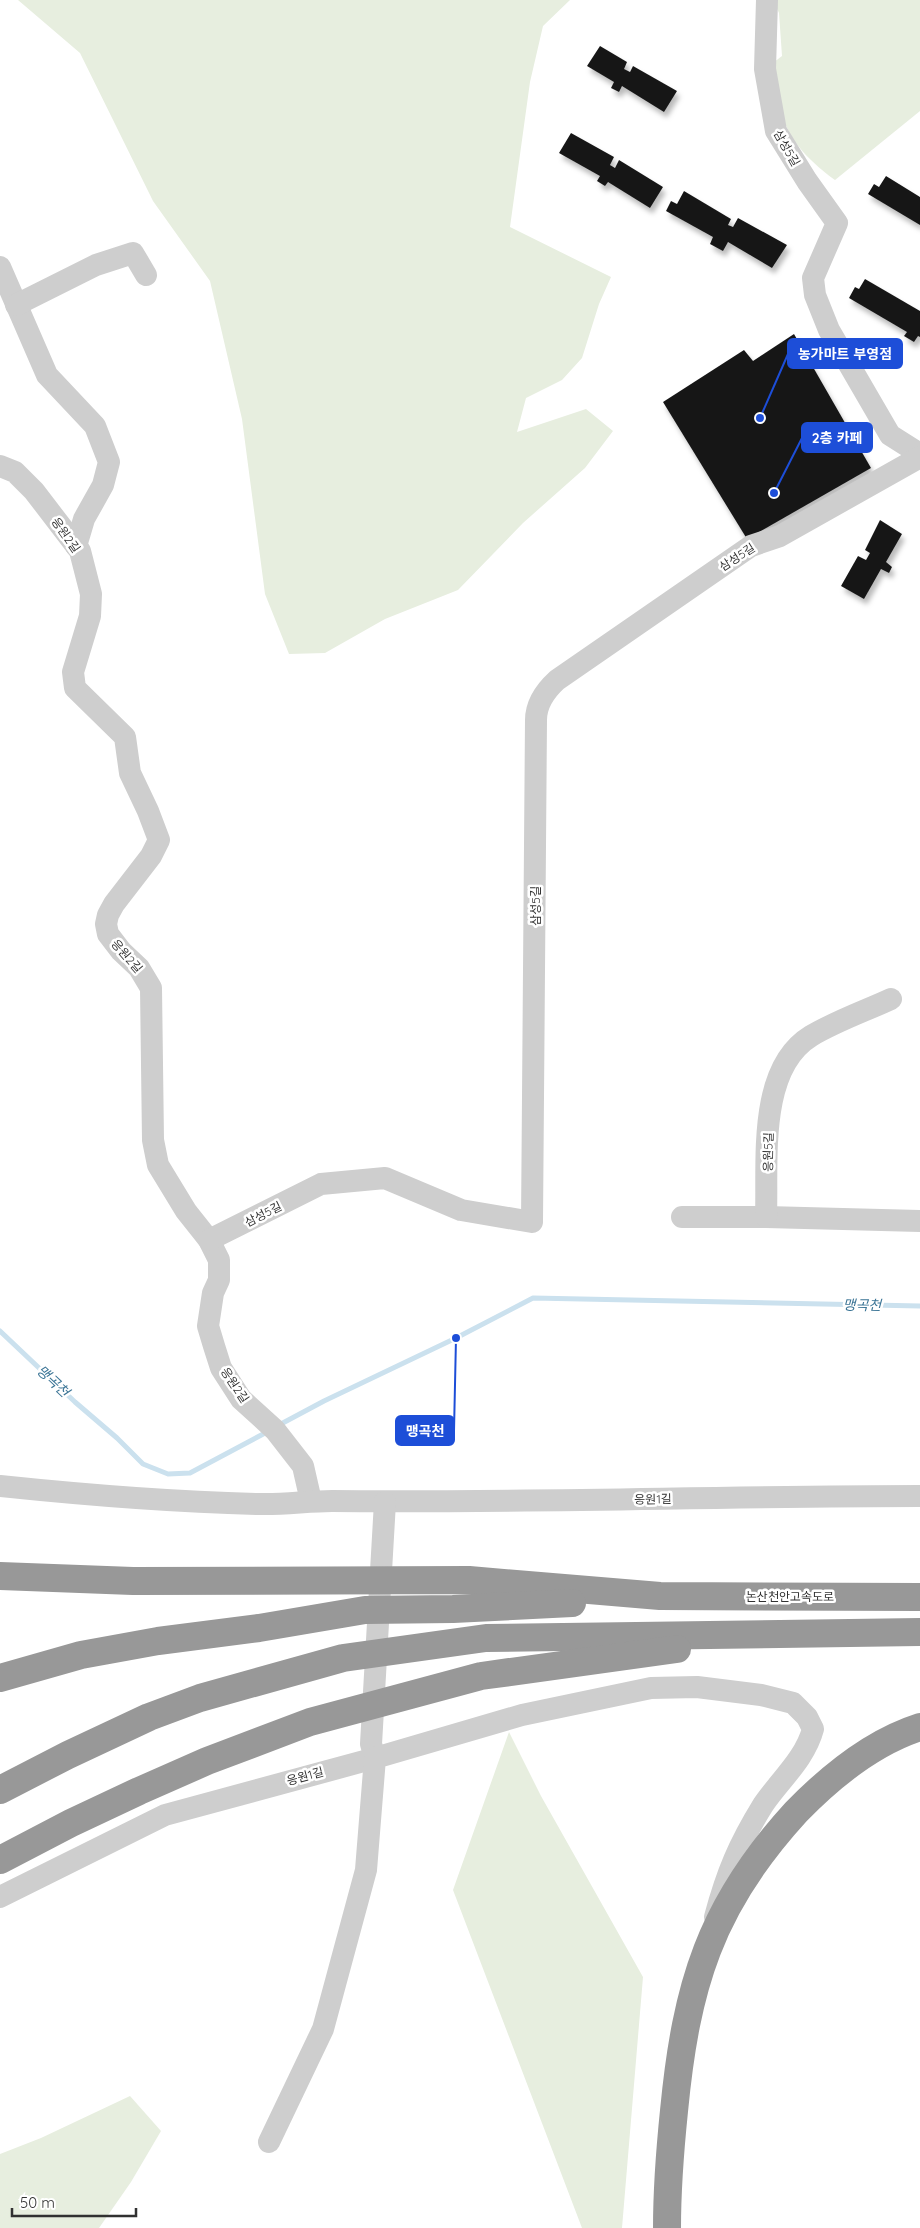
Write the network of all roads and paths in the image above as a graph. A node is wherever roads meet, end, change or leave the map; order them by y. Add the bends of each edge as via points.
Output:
1 (767, 0) edge
2 (0, 267) edge
3 (146, 275) dead end
4 (16, 305) junction
5 (920, 455) edge
6 (0, 466) edge
7 (76, 546) junction
8 (891, 999) dead end
9 (682, 1217) dead end
10 (766, 1217) junction
11 (920, 1222) edge
12 (209, 1240) junction
13 (0, 1486) edge
14 (920, 1496) edge
15 (312, 1501) junction
16 (385, 1502) junction
17 (0, 1576) edge
18 (660, 1596) junction
19 (920, 1597) edge
20 (827, 1632) junction
21 (920, 1632) edge
22 (0, 1678) edge
23 (920, 1727) edge
24 (375, 1758) junction
25 (0, 1790) edge
26 (0, 1860) edge
27 (0, 1897) edge
28 (708, 1944) junction
29 (269, 2142) dead end
30 (666, 2228) edge

1 - 5 street, 삼성5길 via 765,69 776,131 837,223 813,278 815,295 829,330 890,435
2 - 4 street
3 - 4 street via 133,253 96,265
4 - 7 street via 47,375 95,426 109,462 103,485 84,519
5 - 12 street, 삼성5길 via 780,536 751,546 557,680 539,703 536,711 532,1222 461,1210 385,1178 321,1184
6 - 7 street, 응원2길 via 15,472 34,491
7 - 12 street, 응원2길 via 92,594 90,616 73,672 75,688 124,737 130,773 159,840 151,856 114,904 106,924 108,934 120,951 139,968 151,988 152,1140 158,1165 186,1211
8 - 10 street, 응원5길 via 811,1036 792,1054 775,1084 769,1108
9 - 10 street
10 - 11 street
12 - 15 street, 응원2길 via 219,1260 219,1280 213,1293 208,1326 221,1368 241,1399 274,1430 303,1466
13 - 15 street, 응원1길 via 93,1496 261,1504
14 - 16 street, 응원1길
15 - 16 street, 응원1길
16 - 24 street via 371,1744
17 - 18 highway via 133,1582 469,1580
18 - 19 highway, 논산천안고속도로
18 - 22 highway via 558,1604 365,1610 81,1655
20 - 21 highway
20 - 25 highway via 486,1638 344,1658 200,1698 149,1717
20 - 26 highway via 481,1676 319,1719 139,1791
23 - 28 highway via 903,1732 861,1757 818,1789 776,1834 754,1864 724,1911
24 - 27 street, 응원1길 via 165,1815
24 - 28 street, 응원1길 via 522,1715 651,1688 697,1687 793,1703 807,1717 813,1730 809,1745 764,1804 734,1855
24 - 29 street via 366,1870 323,2029
28 - 30 highway via 690,2002 681,2050

